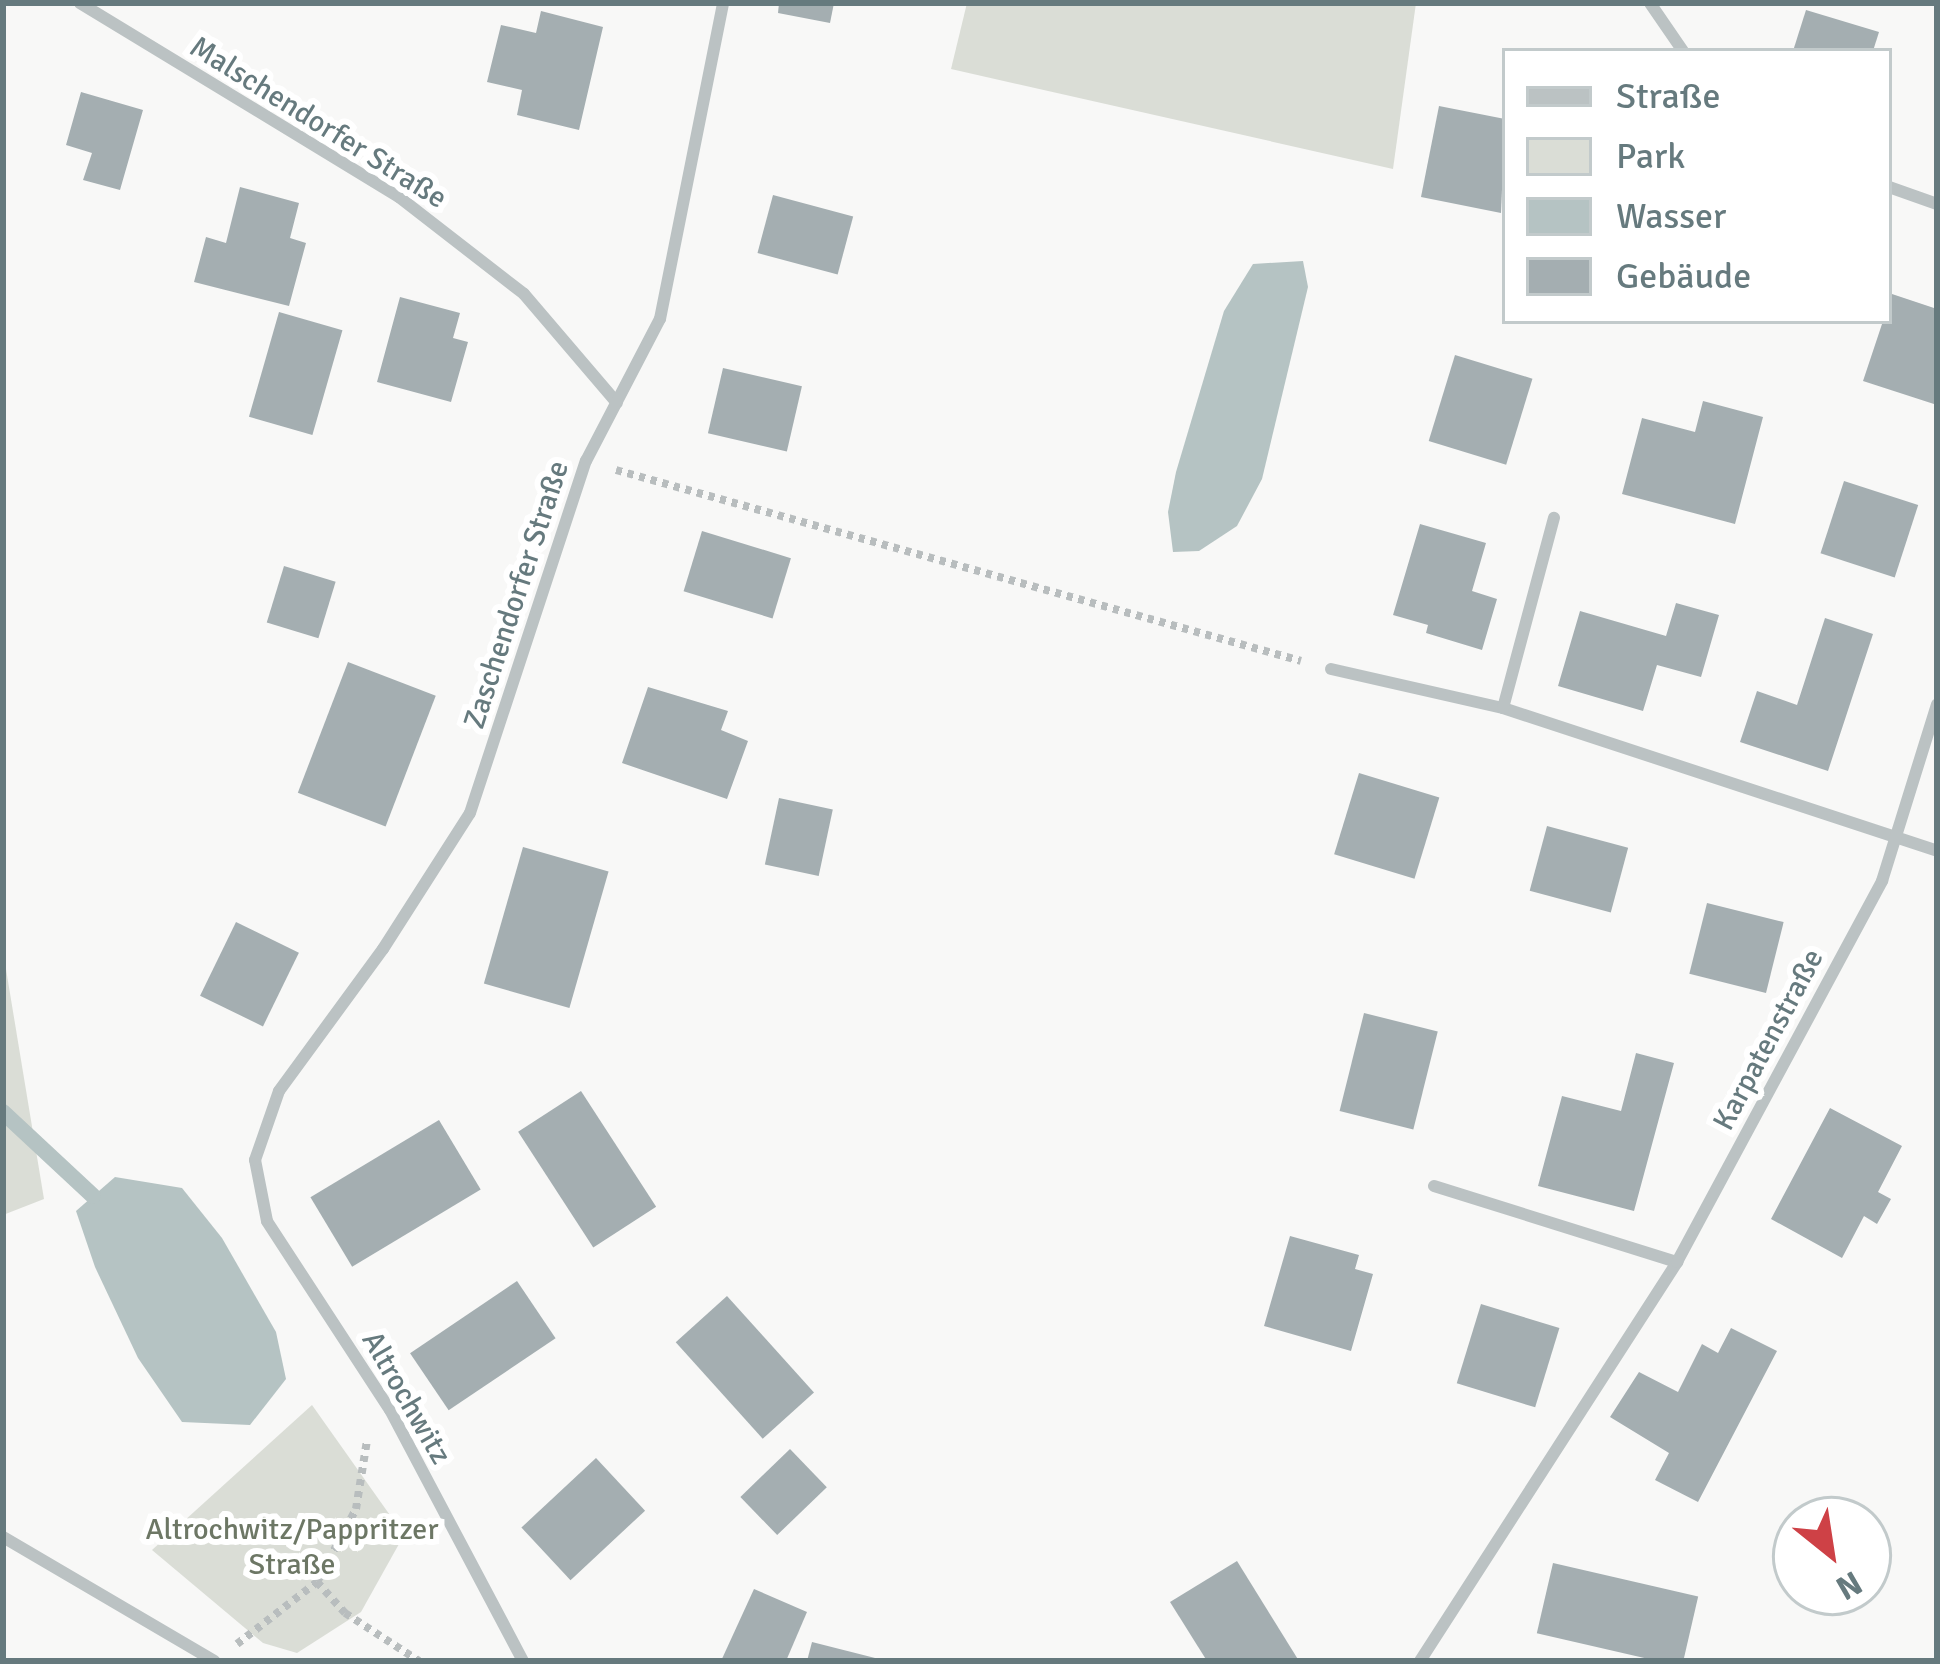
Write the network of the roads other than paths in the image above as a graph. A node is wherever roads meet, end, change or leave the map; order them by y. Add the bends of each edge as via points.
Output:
1 (80, 3) edge
2 (723, 3) edge
3 (1650, 3) edge
4 (1681, 48) edge
5 (1892, 188) edge
6 (1937, 204) edge
7 (616, 403) junction
8 (1554, 518) dead end
9 (1331, 669) road end
10 (1937, 704) edge
11 (1503, 708) junction
12 (1895, 838) junction
13 (1937, 851) edge
14 (255, 1160) joint
15 (1434, 1186) dead end
16 (1677, 1262) junction
17 (3, 1537) edge
18 (214, 1661) edge
19 (523, 1661) edge
20 (1420, 1661) edge

1 - 7 street, Malschendorfer Straße via 399,197 524,294
2 - 7 street, Zaschendorfer Straße via 660,319
3 - 4 street
5 - 6 street
7 - 14 street, Zaschendorfer Straße via 586,461 470,813 279,1090
8 - 11 street
9 - 11 street
10 - 12 street, Karpatenstraße
11 - 12 street
12 - 13 street
12 - 16 street, Karpatenstraße via 1882,881
14 - 19 street, Altrochwitz via 268,1221 390,1410
15 - 16 street
16 - 20 street, Karpatenstraße
17 - 18 street

